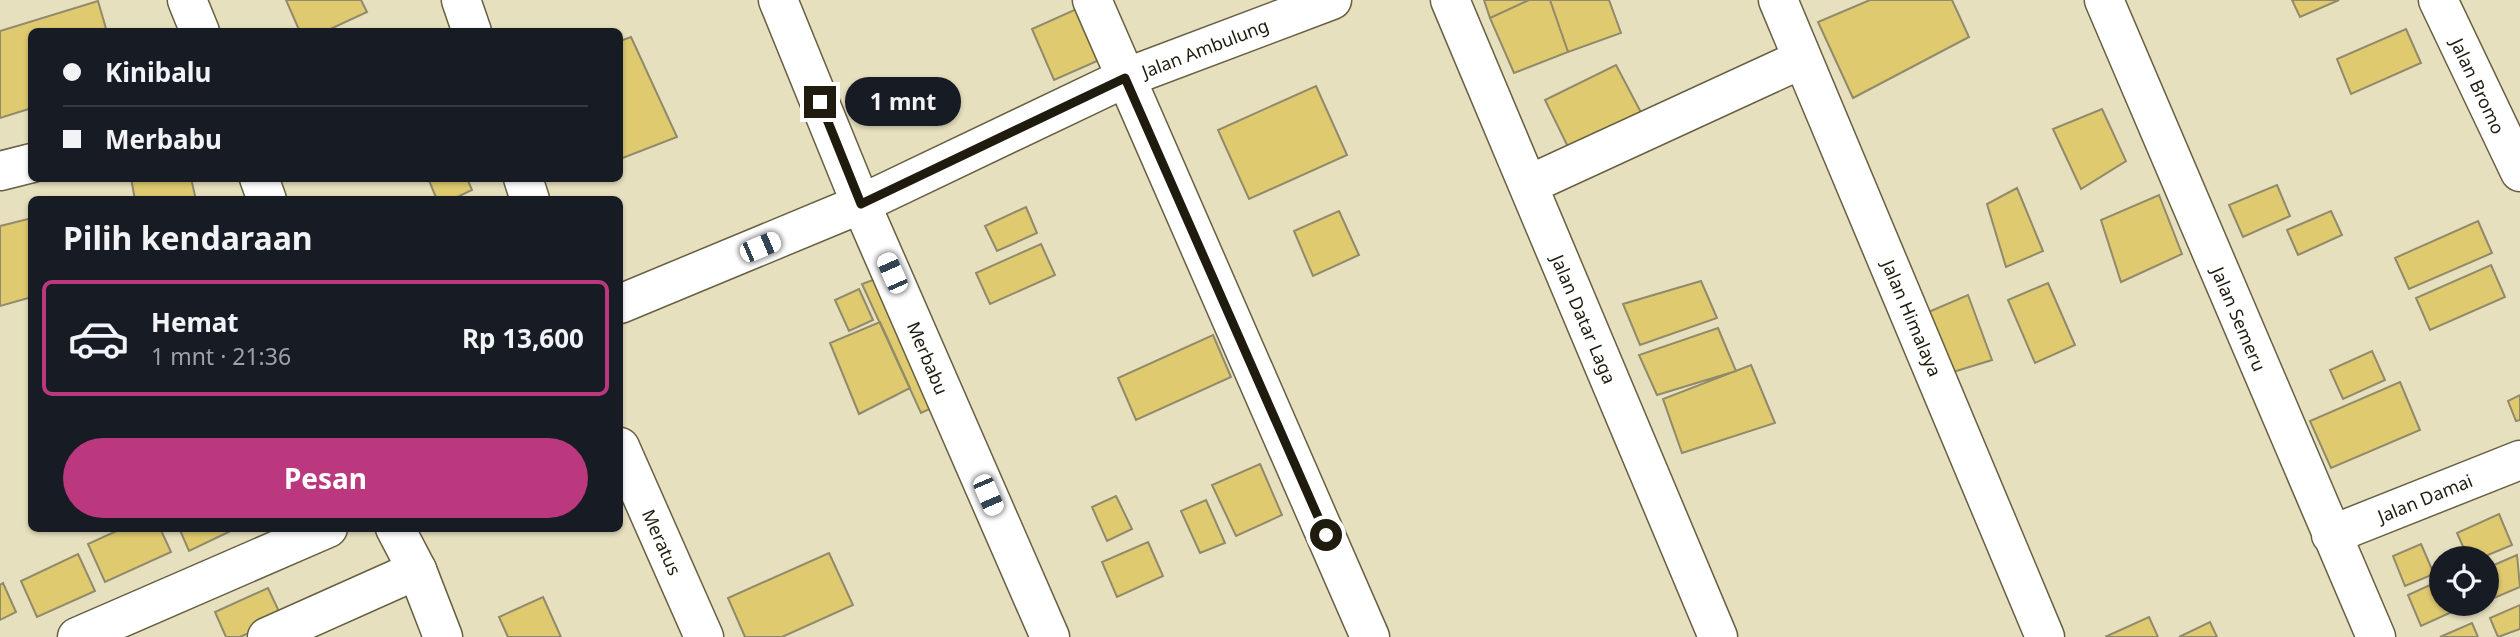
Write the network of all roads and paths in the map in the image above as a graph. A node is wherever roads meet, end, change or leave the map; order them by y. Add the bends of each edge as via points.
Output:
1 (187, 0) edge
2 (461, 0) edge
3 (778, 0) edge
4 (1092, 0) edge
5 (1332, 0) edge
6 (1450, 0) edge
7 (1778, 0) edge
8 (2104, 0) edge
9 (2438, 0) edge
10 (198, 28) edge
11 (471, 28) edge
12 (1802, 59) junction
13 (1125, 78) junction
14 (28, 164) edge
15 (0, 171) edge
16 (2520, 172) edge
17 (1528, 185) junction
18 (861, 204) junction
19 (623, 303) edge
20 (623, 454) edge
21 (2518, 468) edge
22 (319, 532) edge
23 (397, 532) edge
24 (2331, 535) junction
25 (417, 570) junction
26 (77, 637) edge
27 (267, 637) edge
28 (443, 637) edge
29 (704, 637) edge
30 (1050, 637) edge
31 (1370, 637) edge
32 (1718, 637) edge
33 (2045, 637) edge
34 (2376, 637) edge

1 - 10 street
2 - 11 street
3 - 18 street, Merbabu
4 - 13 street
5 - 13 street, Jalan Ambulung
6 - 17 street, Jalan Datar Laga
7 - 12 street, Jalan Himalaya
8 - 24 street, Jalan Semeru
9 - 16 street, Jalan Bromo
12 - 17 street
12 - 33 street, Jalan Himalaya
13 - 18 street, Jalan Ambulung
13 - 31 street
14 - 15 street
17 - 32 street, Jalan Datar Laga
18 - 19 street, Jalan Ambulung
18 - 30 street, Merbabu
20 - 29 street, Meratus
21 - 24 street, Jalan Damai
22 - 26 street
23 - 25 street
24 - 34 street, Jalan Semeru
25 - 27 street
25 - 28 street

